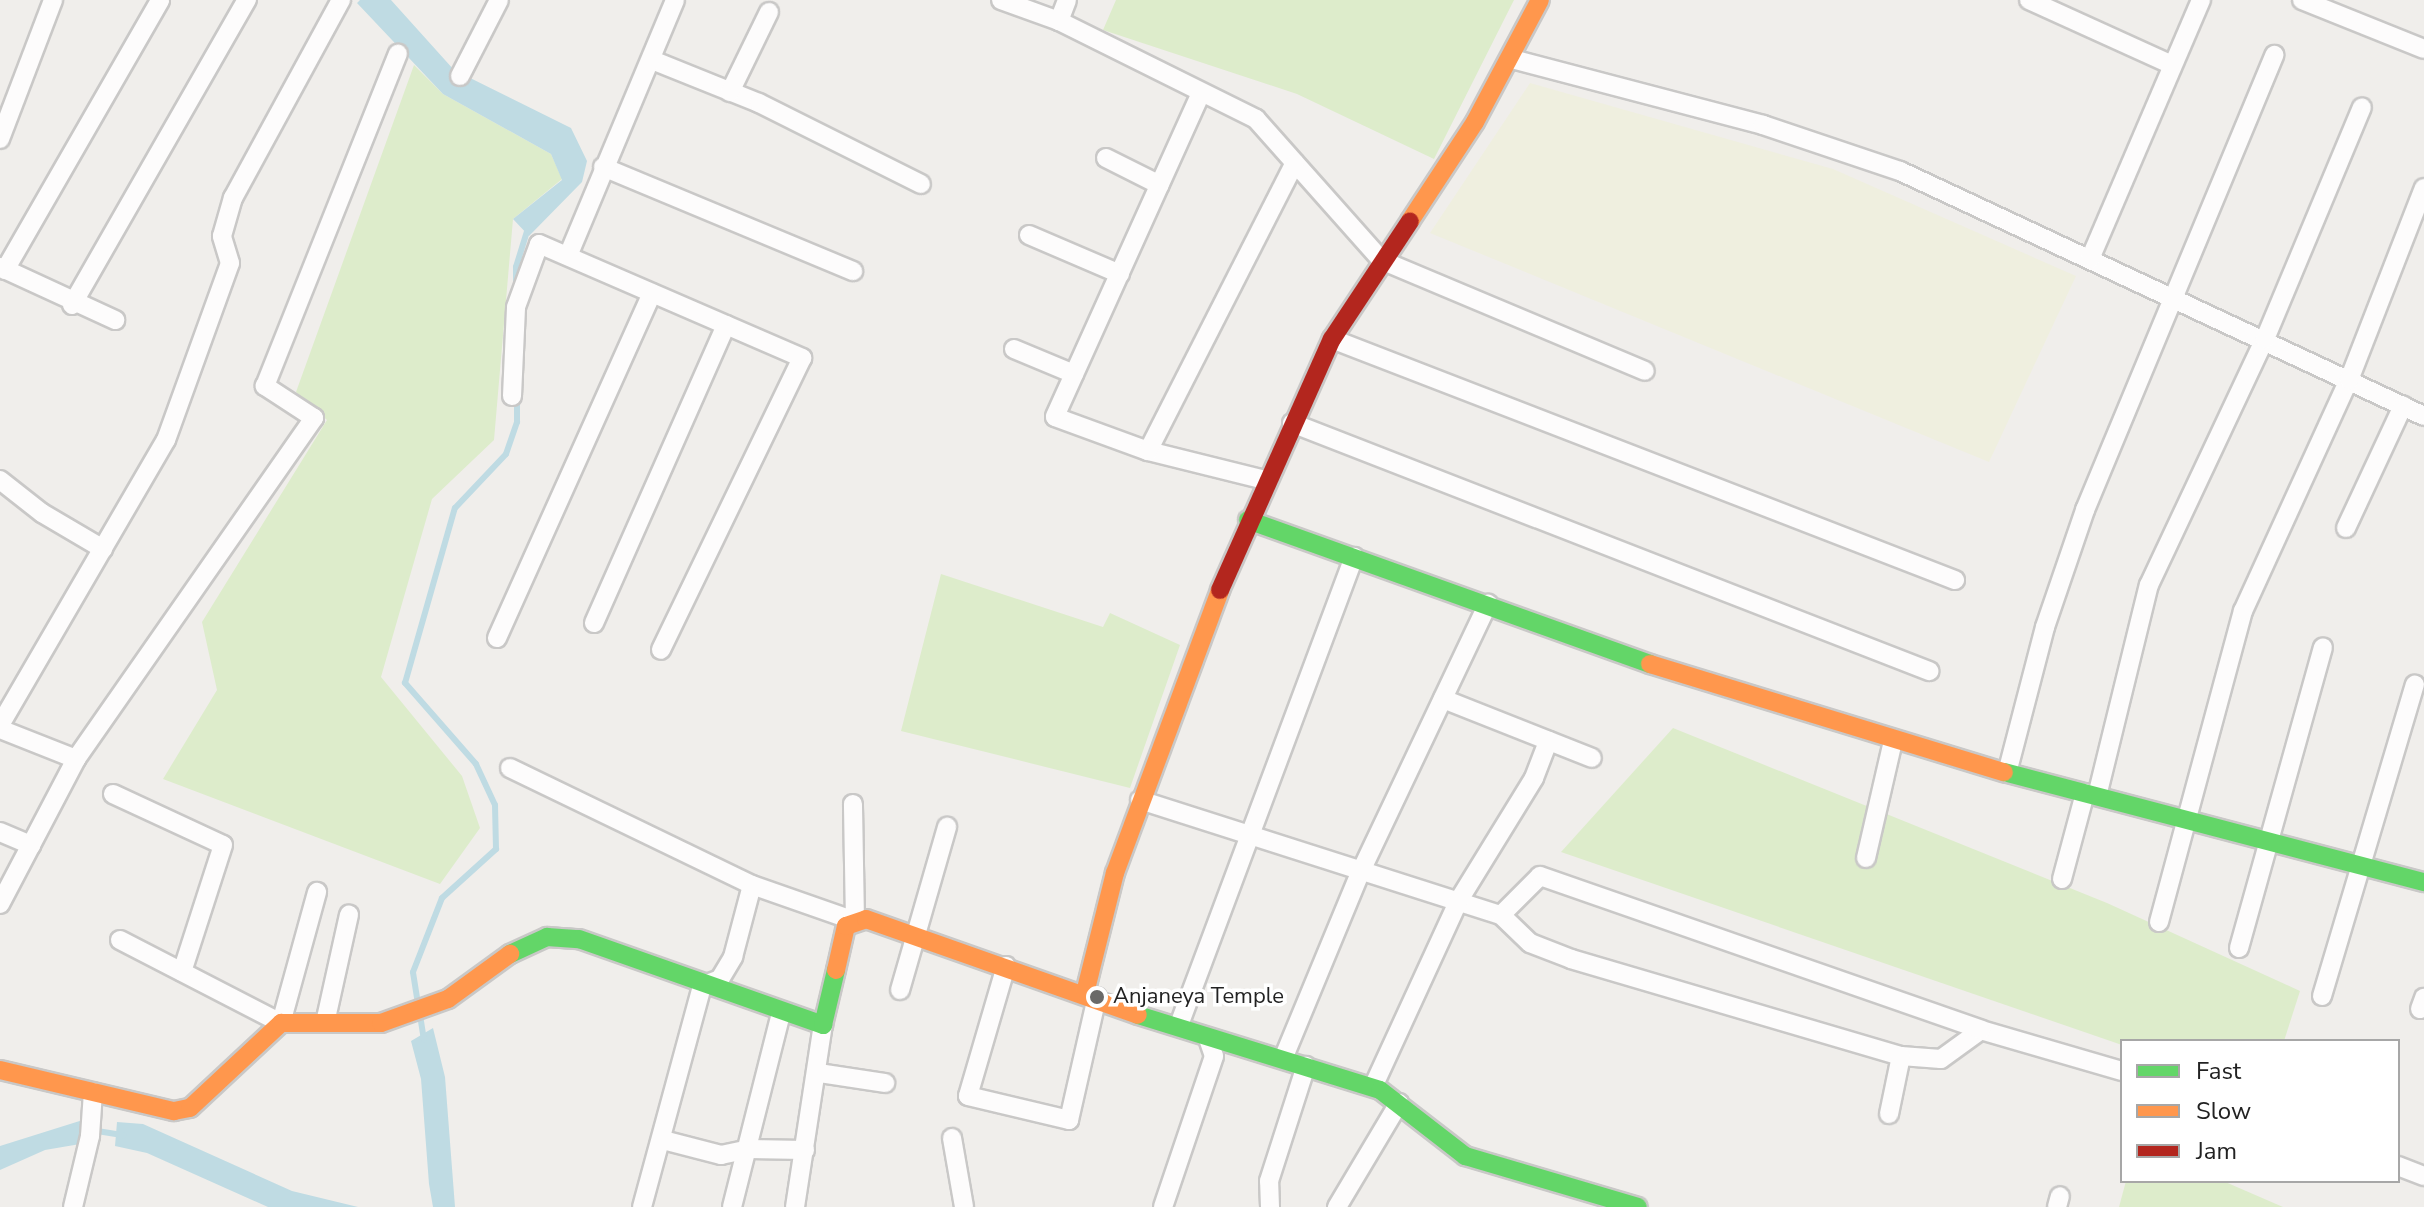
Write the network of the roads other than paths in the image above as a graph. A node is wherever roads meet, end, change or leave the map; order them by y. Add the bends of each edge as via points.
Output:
1 (53, 0) edge
2 (160, 0) edge
3 (247, 0) edge
4 (341, 0) edge
5 (499, 0) edge
6 (675, 0) edge
7 (1001, 0) edge
8 (1067, 0) edge
9 (1540, 0) edge
10 (2029, 0) edge
11 (2201, 0) edge
12 (2302, 0) edge
13 (769, 12) dead end
14 (1059, 21) junction
15 (2424, 49) edge
16 (398, 54) dead end
17 (2274, 55) dead end
18 (1512, 59) junction
19 (652, 60) junction
20 (2172, 65) junction
21 (460, 76) dead end
22 (730, 92) junction
23 (1201, 93) junction
24 (2362, 107) dead end
25 (0, 139) edge
26 (1106, 158) dead end
27 (1295, 163) junction
28 (603, 167) junction
29 (921, 184) dead end
30 (1160, 185) junction
31 (2424, 188) edge
32 (1029, 235) dead end
33 (568, 256) junction
34 (2090, 259) junction
35 (1381, 260) junction
36 (2, 269) edge
37 (853, 271) dead end
38 (1120, 274) junction
39 (652, 293) junction
40 (2173, 297) junction
41 (72, 305) junction
42 (115, 320) dead end
43 (726, 325) junction
44 (1332, 339) junction
45 (2265, 339) junction
46 (1014, 349) dead end
47 (1645, 371) dead end
48 (1074, 374) junction
49 (2349, 380) junction
50 (512, 396) dead end
51 (2403, 406) junction
52 (2424, 416) edge
53 (1292, 423) junction
54 (1148, 451) junction
55 (0, 480) edge
56 (1265, 480) junction
57 (1248, 520) junction
58 (2346, 528) dead end
59 (103, 549) junction
60 (1354, 557) junction
61 (1955, 580) dead end
62 (1488, 604) junction
63 (594, 623) dead end
64 (497, 638) dead end
65 (2323, 648) dead end
66 (661, 650) dead end
67 (1929, 671) dead end
68 (2415, 685) dead end
69 (1443, 699) junction
70 (0, 727) edge
71 (1548, 741) junction
72 (1893, 741) junction
73 (1592, 758) dead end
74 (76, 759) junction
75 (510, 768) dead end
76 (2007, 773) junction
77 (113, 794) dead end
78 (2091, 795) junction
79 (1140, 800) junction
80 (853, 804) dead end
81 (2186, 820) junction
82 (947, 827) dead end
83 (0, 832) edge
84 (1251, 837) junction
85 (2272, 842) junction
86 (31, 845) junction
87 (1866, 858) dead end
88 (2358, 865) junction
89 (1361, 871) junction
90 (2062, 879) dead end
91 (2424, 882) edge
92 (752, 885) junction
93 (317, 892) dead end
94 (1459, 900) junction
95 (0, 904) edge
96 (349, 915) dead end
97 (1501, 915) junction
98 (855, 921) junction
99 (2159, 922) dead end
100 (920, 936) junction
101 (120, 940) dead end
102 (2239, 948) dead end
103 (1006, 966) junction
104 (182, 972) junction
105 (702, 986) junction
106 (900, 990) dead end
107 (1091, 995) junction
108 (2322, 996) dead end
109 (781, 1014) junction
110 (281, 1023) junction
111 (325, 1023) junction
112 (823, 1025) junction
113 (1179, 1025) junction
114 (1981, 1030) junction
115 (1208, 1039) junction
116 (1901, 1056) junction
117 (1283, 1059) junction
118 (1306, 1066) junction
119 (0, 1070) edge
120 (2120, 1070) edge
121 (819, 1073) junction
122 (885, 1083) dead end
123 (1373, 1087) junction
124 (93, 1092) junction
125 (1399, 1103) junction
126 (1889, 1114) dead end
127 (952, 1138) dead end
128 (663, 1140) junction
129 (749, 1149) junction
130 (805, 1150) junction
131 (2400, 1167) edge
132 (2424, 1176) edge
133 (73, 1207) edge
134 (642, 1207) edge
135 (732, 1207) edge
136 (795, 1207) edge
137 (964, 1207) edge
138 (1163, 1207) edge
139 (1270, 1207) edge
140 (1337, 1207) edge
141 (1638, 1207) edge

1 - 25 street
2 - 36 street
3 - 41 street
4 - 59 street via 233,198 222,236 230,263 186,391 166,440
5 - 21 street
6 - 19 street
7 - 14 street
8 - 14 street
9 - 18 street
10 - 20 street
11 - 20 street
12 - 15 street
13 - 22 street
14 - 23 street
16 - 74 street via 265,386 314,418
17 - 40 street
18 - 34 street via 1763,125 1900,171
18 - 35 street
19 - 22 street
19 - 28 street
20 - 34 street
22 - 29 street
23 - 27 street via 1256,119
23 - 30 street
24 - 45 street
26 - 30 street
27 - 35 street
27 - 54 street
28 - 33 street
28 - 37 street
30 - 38 street
31 - 49 street
32 - 38 street
33 - 39 street
33 - 50 street via 539,244 516,307
34 - 40 street
35 - 44 street
35 - 47 street
36 - 41 street
38 - 48 street
39 - 43 street
39 - 64 street
40 - 45 street
40 - 76 street via 2164,330 2075,539 2045,627
41 - 42 street
43 - 63 street
43 - 66 street via 802,358
44 - 53 street
44 - 61 street
45 - 49 street
45 - 78 street via 2149,585
46 - 48 street
48 - 54 street via 1055,417
49 - 51 street
49 - 81 street via 2243,611
51 - 52 street
51 - 58 street
53 - 56 street
53 - 67 street
54 - 56 street
55 - 59 street via 42,513
56 - 57 street
57 - 60 street
57 - 79 street via 1202,627
59 - 70 street
60 - 62 street
60 - 84 street
62 - 69 street
62 - 72 street via 1716,688
65 - 85 street
68 - 88 street
69 - 71 street
69 - 89 street
70 - 74 street
71 - 73 street
71 - 94 street via 1528,789
72 - 76 street
72 - 87 street
74 - 86 street
75 - 92 street
76 - 78 street
77 - 104 street via 223,845
78 - 81 street
78 - 90 street
79 - 84 street
79 - 107 street via 1115,873
80 - 98 street
81 - 85 street
81 - 99 street
82 - 100 street
83 - 86 street
84 - 89 street
84 - 113 street
85 - 88 street
85 - 102 street
86 - 95 street
88 - 91 street
88 - 108 street
89 - 94 street
89 - 117 street
92 - 98 street
92 - 105 street via 733,957 720,979
93 - 110 street
94 - 97 street
94 - 123 street
96 - 111 street
97 - 114 street via 1540,876
97 - 116 street via 1530,943 1571,959
98 - 100 street via 866,919
98 - 112 street via 843,932
100 - 103 street
100 - 106 street
101 - 104 street
103 - 107 street
103 - 107 street via 968,1096 1069,1120
104 - 110 street
105 - 109 street
105 - 111 street via 579,939 547,937 506,956 448,999 381,1023
105 - 128 street
107 - 113 street
109 - 112 street
109 - 129 street
110 - 111 street
110 - 124 street via 190,1108 174,1111
112 - 121 street
113 - 115 street
114 - 116 street via 1941,1059
114 - 120 street
115 - 117 street
115 - 138 street via 1214,1056
116 - 126 street
117 - 118 street
118 - 123 street
118 - 139 street via 1269,1181
119 - 124 street
121 - 122 street
121 - 130 street
123 - 125 street
124 - 133 street
125 - 140 street
125 - 141 street via 1465,1156
127 - 137 street
128 - 129 street via 721,1155
128 - 134 street
129 - 130 street
129 - 135 street
130 - 136 street
131 - 132 street

